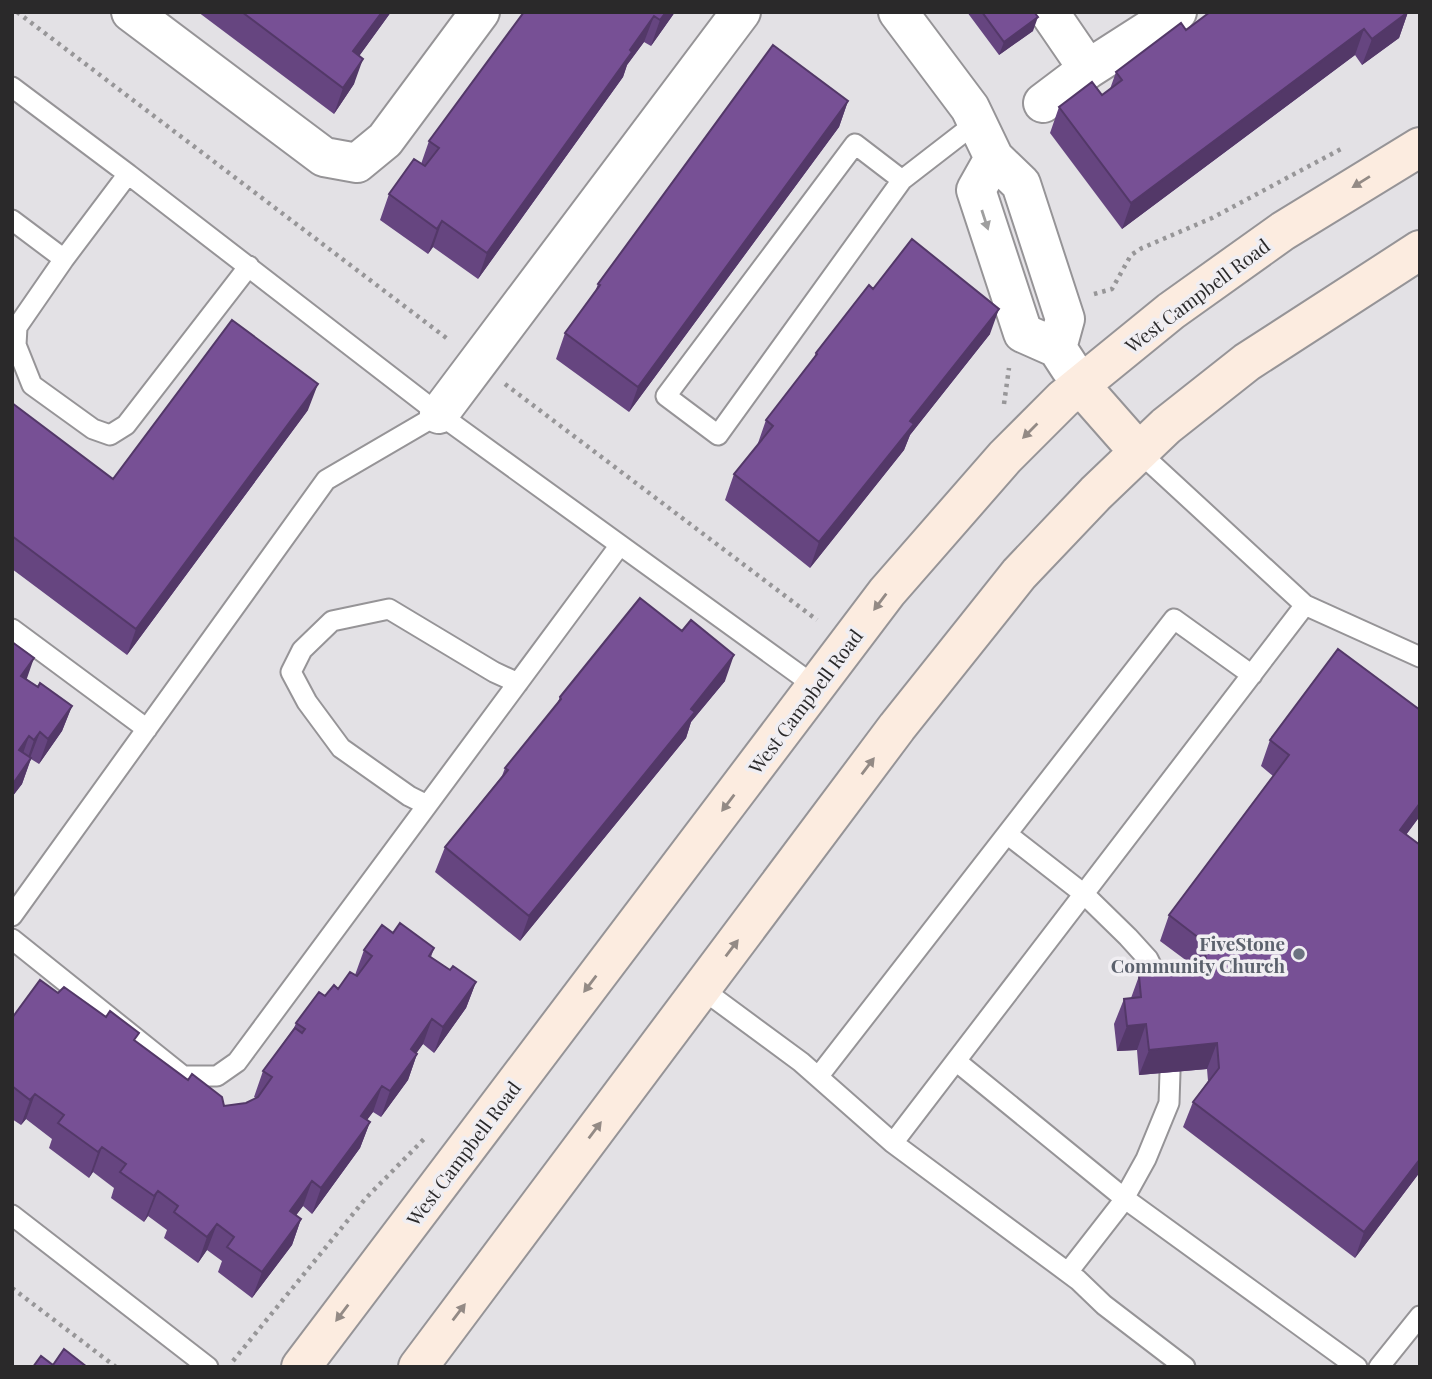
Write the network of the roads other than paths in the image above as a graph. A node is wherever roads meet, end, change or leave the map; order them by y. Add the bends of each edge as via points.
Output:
1 (131, 12) edge
2 (480, 12) edge
3 (741, 12) edge
4 (898, 12) edge
5 (1049, 12) edge
6 (1177, 12) edge
7 (1088, 69) junction
8 (12, 87) edge
9 (1043, 103) dead end
10 (977, 122) junction
11 (1420, 147) edge
12 (994, 158) junction
13 (128, 174) junction
14 (902, 180) junction
15 (12, 220) edge
16 (1420, 250) edge
17 (64, 259) junction
18 (249, 266) junction
19 (1050, 272) junction
20 (1006, 287) junction
21 (1057, 348) junction
22 (1080, 385) junction
23 (439, 414) junction
24 (1139, 452) junction
25 (620, 545) junction
26 (1306, 606) junction
27 (12, 629) edge
28 (1420, 657) edge
29 (1252, 675) junction
30 (518, 683) junction
31 (816, 686) junction
32 (147, 729) junction
33 (427, 805) junction
34 (1007, 834) junction
35 (1084, 894) junction
36 (12, 916) edge
37 (12, 939) edge
38 (702, 989) junction
39 (1168, 999) edge
40 (956, 1061) junction
41 (1170, 1072) edge
42 (818, 1077) junction
43 (893, 1143) junction
44 (1124, 1198) junction
45 (12, 1215) edge
46 (1068, 1272) junction
47 (1420, 1316) edge
48 (208, 1367) edge
49 (302, 1367) edge
50 (418, 1367) edge
51 (1185, 1367) edge
52 (1357, 1367) edge
53 (1379, 1367) edge

1 - 2 street via 324,156 357,163 385,140
3 - 23 street
4 - 10 street
5 - 7 street
6 - 7 street
7 - 9 street
8 - 13 lane
10 - 12 street
10 - 14 lane
11 -> 22 main road, West Campbell Road via 1283,231 1171,310
12 - 19 street via 1021,184
12 -> 20 street via 976,190
13 - 17 lane
13 - 18 lane
14 - 14 lane via 855,144 666,396 718,435
15 - 17 lane
16 - 24 main road via 1247,362
17 - 18 lane via 17,327 16,345 33,385 79,421 110,435 126,425
18 - 23 lane
19 - 20 street
19 - 21 street via 1065,319
20 - 21 street via 1023,333
21 - 22 street
22 - 24 main road
22 -> 31 main road, West Campbell Road via 1004,457 887,592
23 - 25 lane
23 - 32 lane via 326,480
24 - 26 lane
38 -> 24 main road via 897,727 1019,574
25 - 30 lane
25 - 31 lane
26 - 28 lane
26 - 29 lane
27 - 32 lane
29 - 34 lane via 1174,619
29 - 35 lane
30 - 33 lane
30 - 33 lane via 389,609 332,621 302,650 291,672 341,748
31 -> 49 main road, West Campbell Road
32 - 36 lane
33 - 37 lane via 236,1062 217,1076 183,1076
34 - 35 lane
34 - 42 lane
35 - 39 lane via 1148,959
35 - 40 lane
38 - 42 lane
50 -> 38 main road
40 - 43 lane
40 - 44 lane
41 - 44 lane via 1169,1103
42 - 43 lane
43 - 46 lane
44 - 46 lane
44 - 52 lane
45 - 48 lane
46 - 51 lane
47 - 53 lane

